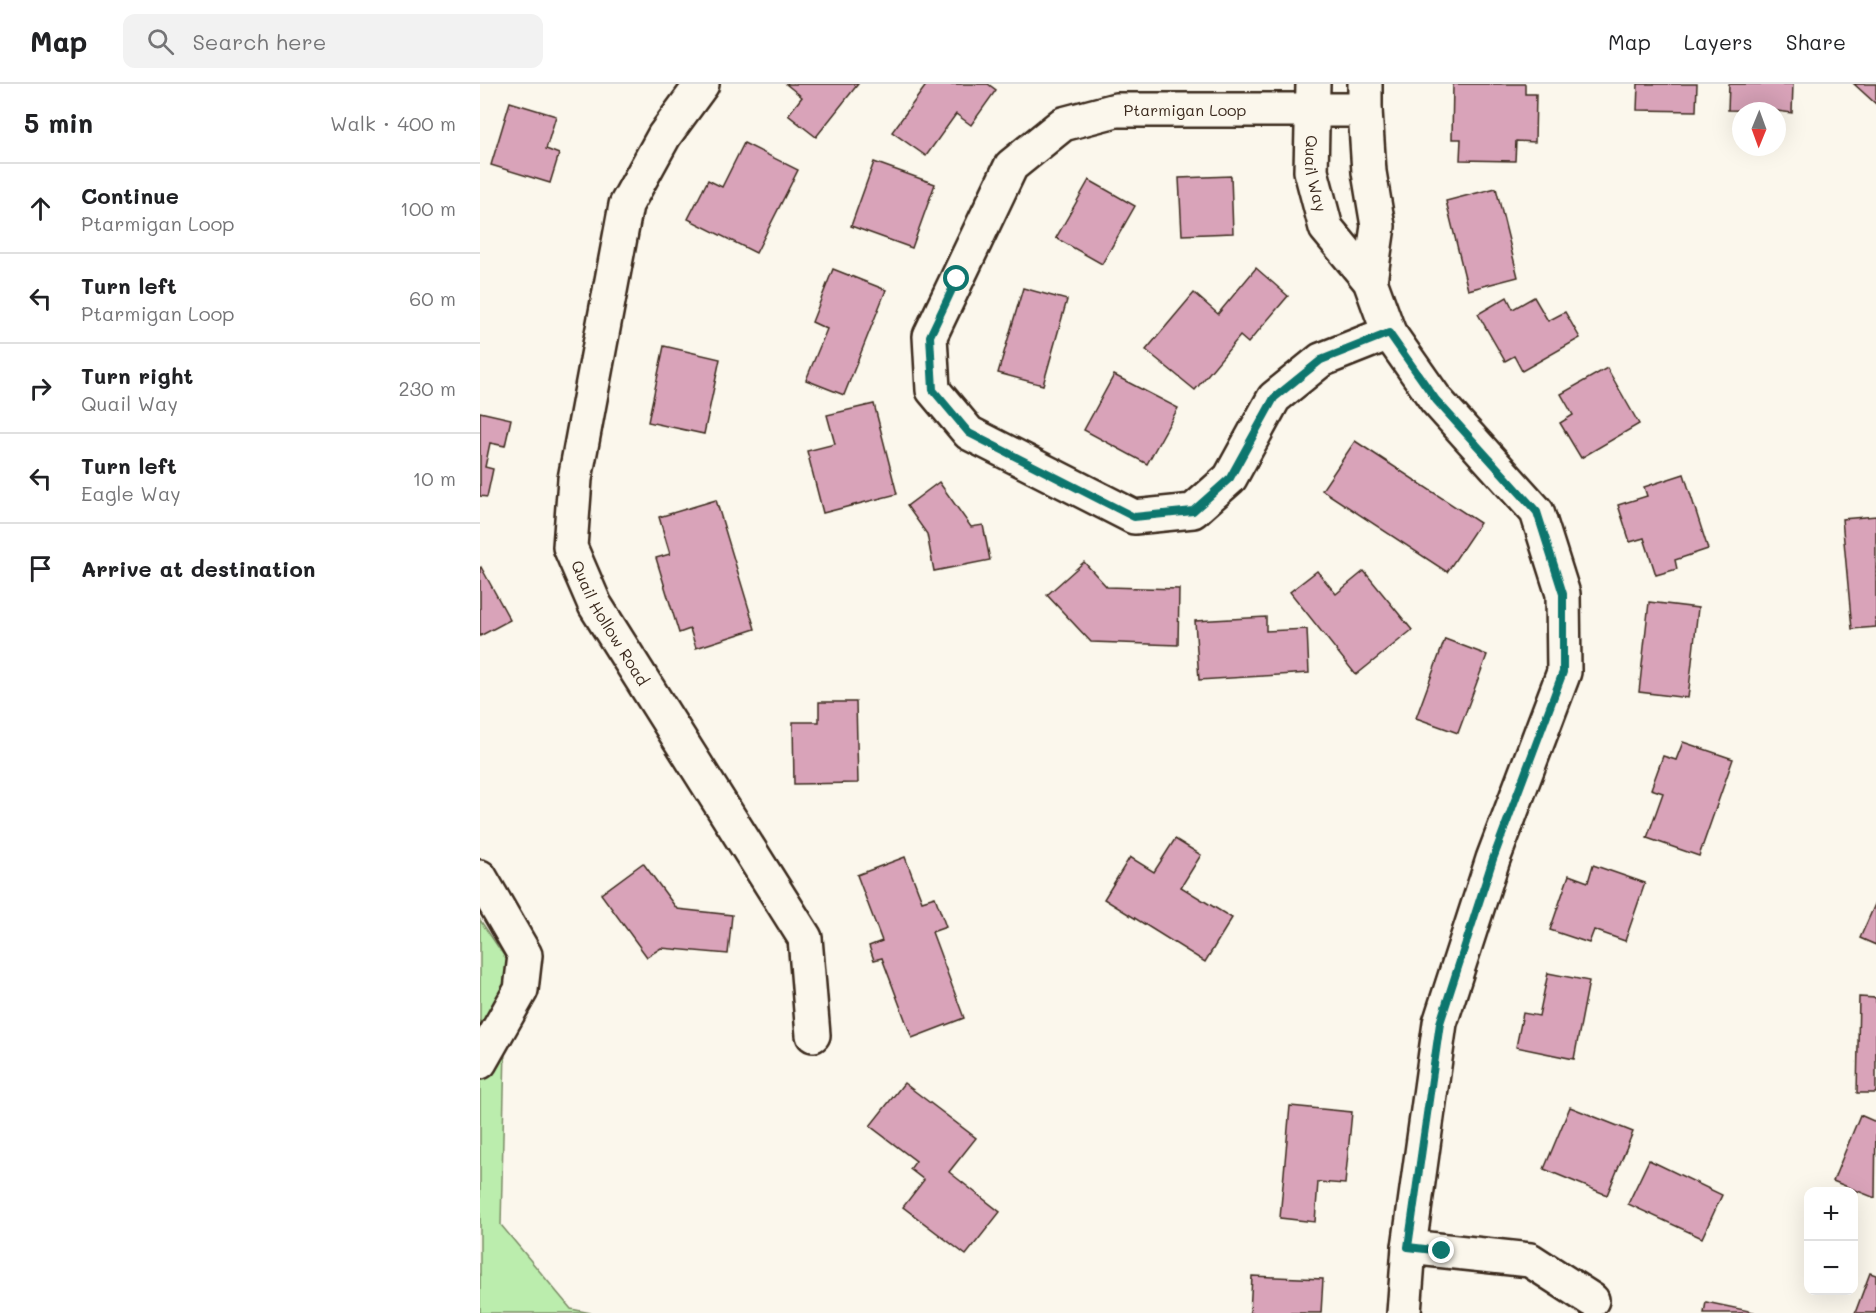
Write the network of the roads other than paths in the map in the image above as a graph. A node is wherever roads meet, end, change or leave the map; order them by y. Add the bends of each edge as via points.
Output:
1 (702, 84) edge
2 (1313, 97) edge
3 (1365, 97) edge
4 (1370, 281) junction
5 (1389, 333) junction
6 (480, 877) edge
7 (813, 1035) dead end
8 (480, 1062) edge
9 (1408, 1247) junction
10 (1592, 1300) dead end
11 (1404, 1313) edge

1 - 7 street, Quail Hollow Road via 664,136 626,205 575,478 570,547 595,605 805,938
2 - 3 street, Ptarmigan Loop
2 - 4 street, Quail Way via 1311,171 1326,228
2 - 5 street, Ptarmigan Loop via 1116,110 1063,124 1011,166 930,336 933,390 969,433 1134,517 1193,511 1230,478 1274,398 1321,360
3 - 4 street, Quail Way via 1369,172 1378,226
4 - 5 street, Quail Way
5 - 9 street, Quail Way via 1436,400 1537,512 1563,594 1563,672 1493,859 1440,1023
6 - 8 street via 525,955 521,990
9 - 10 street via 1530,1260
9 - 11 street, Quail Way

